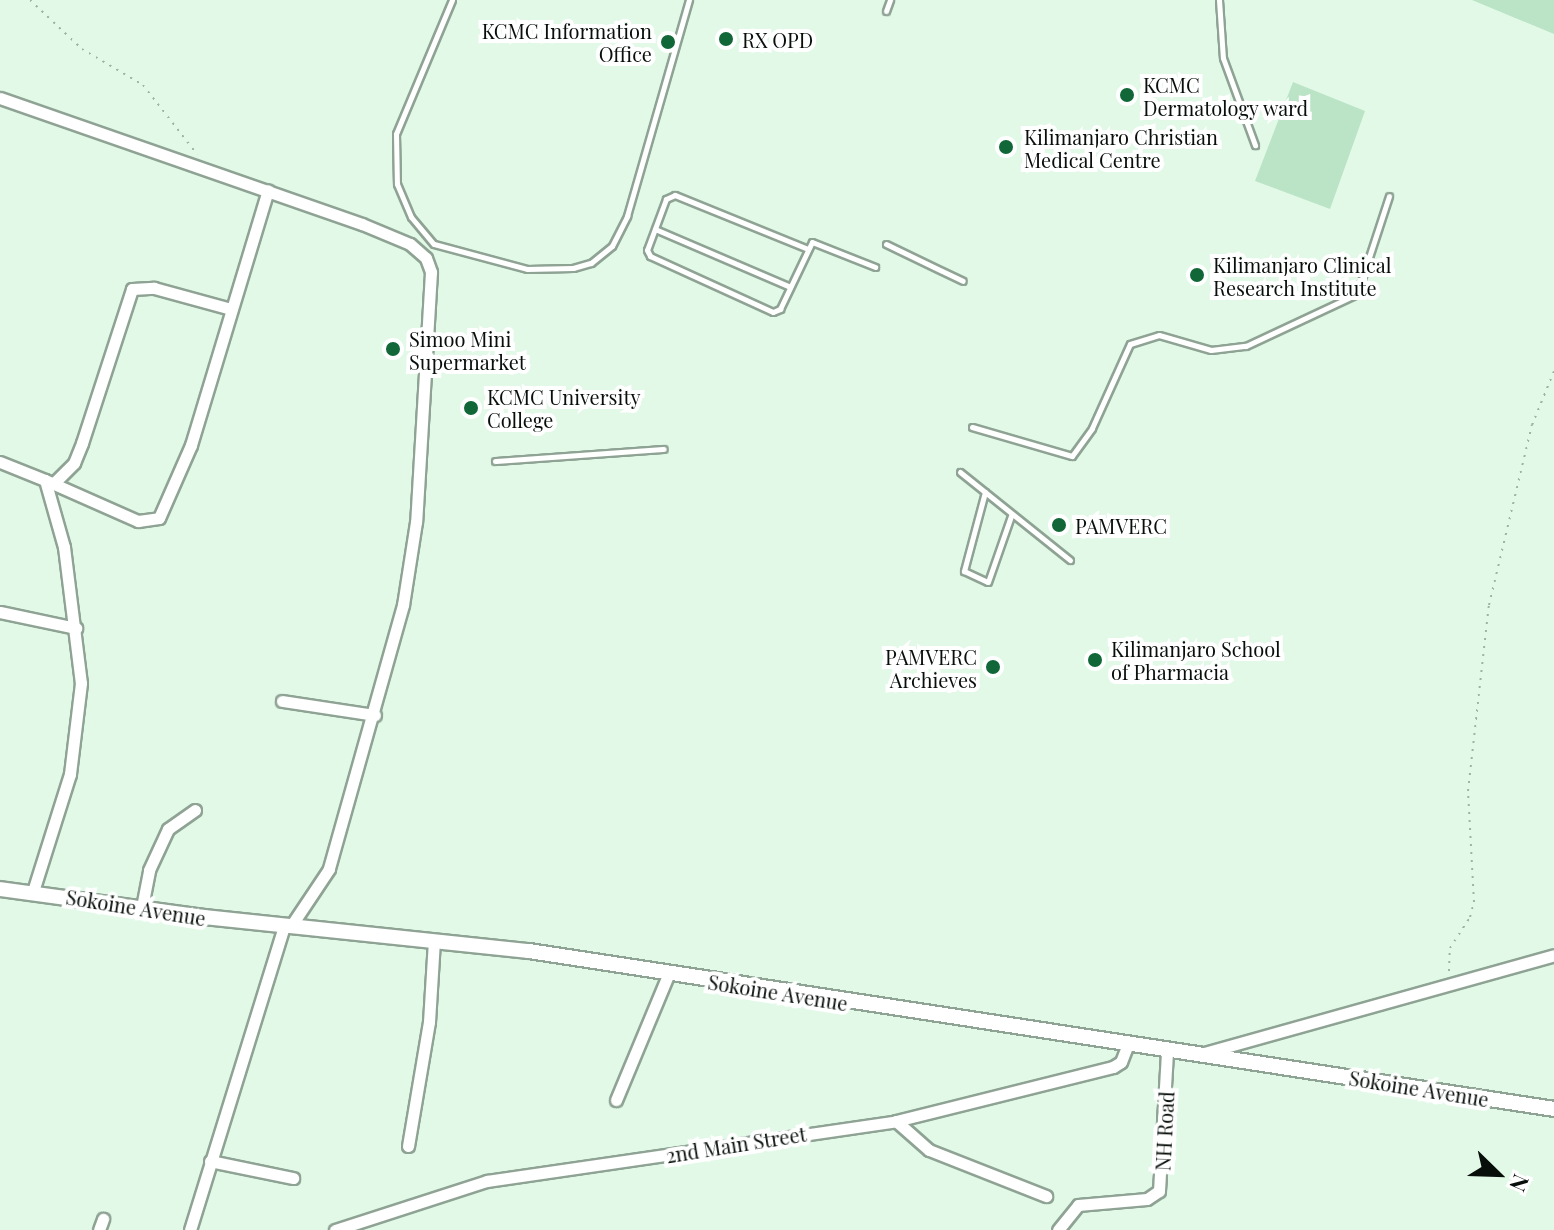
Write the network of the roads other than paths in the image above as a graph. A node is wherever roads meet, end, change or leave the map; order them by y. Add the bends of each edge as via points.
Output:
1 (452, 0) edge
2 (689, 0) edge
3 (890, 0) edge
4 (1219, 0) edge
5 (886, 11) dead end
6 (0, 98) edge
7 (1255, 145) dead end
8 (268, 190) junction
9 (1389, 196) dead end
10 (655, 229) junction
11 (886, 244) dead end
12 (808, 249) junction
13 (875, 267) dead end
14 (963, 281) dead end
15 (790, 287) junction
16 (231, 309) junction
17 (972, 427) dead end
18 (664, 449) dead end
19 (495, 461) dead end
20 (0, 462) edge
21 (960, 472) dead end
22 (49, 482) junction
23 (985, 492) junction
24 (1011, 516) junction
25 (1070, 560) dead end
26 (0, 612) edge
27 (76, 628) junction
28 (282, 701) dead end
29 (375, 715) junction
30 (195, 810) dead end
31 (0, 889) edge
32 (33, 891) junction
33 (142, 907) junction
34 (288, 926) junction
35 (434, 941) junction
36 (1554, 955) edge
37 (668, 975) junction
38 (1127, 1046) junction
39 (1167, 1051) junction
40 (1202, 1054) junction
41 (616, 1100) dead end
42 (1554, 1109) edge
43 (896, 1121) junction
44 (408, 1146) dead end
45 (210, 1161) junction
46 (293, 1178) dead end
47 (1046, 1196) dead end
48 (190, 1230) edge
49 (335, 1230) edge
50 (1058, 1230) edge

1 - 2 lane via 396,134 397,184 411,217 434,244 527,269 573,268 591,263 612,246 627,216
3 - 5 lane
4 - 7 lane via 1223,58
6 - 8 street
8 - 16 street
8 - 29 street via 410,244 431,272 416,522 403,605
9 - 17 lane via 1357,294 1246,346 1211,350 1159,335 1130,344 1092,428 1072,456
10 - 12 lane via 666,199 675,195
10 - 15 lane
10 - 15 lane via 647,250 650,256 773,312 780,309
11 - 14 lane
12 - 13 lane via 812,242 824,244
12 - 15 lane
16 - 22 street via 154,288 132,289 74,463
16 - 22 street via 191,445 159,518 138,521
18 - 19 lane
20 - 22 street
21 - 23 lane
22 - 27 street
23 - 24 lane
23 - 24 lane via 964,571 988,582
24 - 25 lane
26 - 27 street
27 - 32 street via 78,729 70,774
28 - 29 street
29 - 34 street via 329,869
30 - 33 street via 168,829 149,870
31 - 32 street, Sokoine Avenue
32 - 33 street, Sokoine Avenue
33 - 34 street, Sokoine Avenue
34 - 35 street, Sokoine Avenue
34 - 45 street
35 - 37 street, Sokoine Avenue
35 - 44 street via 429,1022
36 - 40 street
37 - 38 street, Sokoine Avenue
37 - 41 street
38 - 39 street, Sokoine Avenue
38 - 43 street, 2nd Main Street via 1113,1067
39 - 40 street, Sokoine Avenue
39 - 50 street, NH Road via 1159,1191 1147,1199 1078,1205
40 - 42 street, Sokoine Avenue
43 - 47 street via 929,1150
43 - 49 street, 2nd Main Street via 487,1181
45 - 46 street
45 - 48 street

